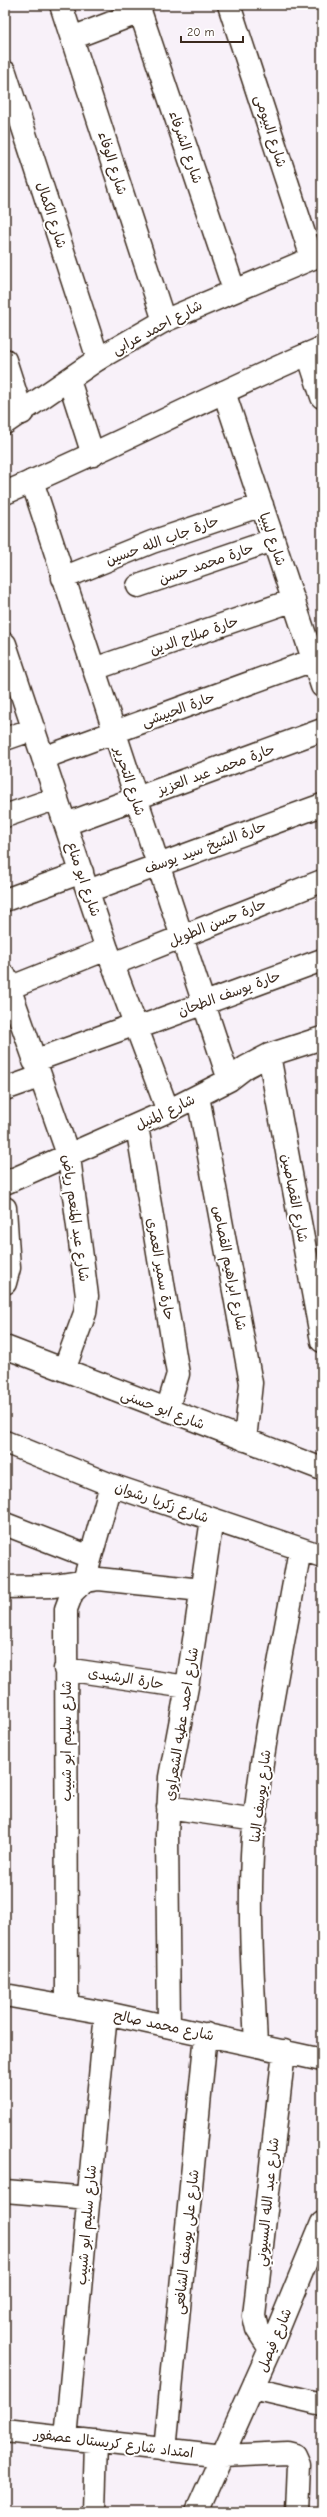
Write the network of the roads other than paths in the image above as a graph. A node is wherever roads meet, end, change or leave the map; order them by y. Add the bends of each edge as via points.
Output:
1 (61, 5) edge
2 (229, 5) edge
3 (139, 8) edge
4 (72, 38) junction
5 (5, 72) edge
6 (317, 256) edge
7 (234, 290) junction
8 (164, 320) junction
9 (315, 351) edge
10 (98, 359) junction
11 (5, 360) edge
12 (69, 380) junction
13 (224, 392) junction
14 (322, 397) edge
15 (13, 418) edge
16 (93, 455) junction
17 (32, 482) junction
18 (5, 493) edge
19 (262, 504) junction
20 (274, 540) junction
21 (63, 578) junction
22 (138, 586) dead end
23 (294, 600) junction
24 (6, 650) edge
25 (315, 652) edge
26 (94, 669) junction
27 (322, 686) edge
28 (34, 729) junction
29 (322, 730) edge
30 (114, 732) junction
31 (5, 739) edge
32 (43, 758) junction
33 (57, 798) junction
34 (136, 798) junction
35 (322, 805) edge
36 (5, 816) edge
37 (66, 824) junction
38 (158, 864) junction
39 (85, 881) junction
40 (322, 881) edge
41 (5, 900) edge
42 (182, 936) junction
43 (110, 957) junction
44 (322, 960) edge
45 (8, 991) edge
46 (203, 1002) junction
47 (136, 1026) junction
48 (322, 1038) edge
49 (269, 1055) junction
50 (36, 1069) junction
51 (229, 1080) junction
52 (5, 1089) edge
53 (198, 1096) junction
54 (168, 1111) junction
55 (137, 1126) junction
56 (69, 1157) junction
57 (5, 1183) edge
58 (5, 1208) edge
59 (5, 1283) edge
60 (322, 1341) edge
61 (5, 1347) edge
62 (64, 1370) junction
63 (167, 1410) junction
64 (245, 1440) junction
65 (5, 1442) edge
66 (322, 1469) edge
67 (111, 1485) junction
68 (212, 1519) junction
69 (5, 1524) edge
70 (300, 1548) junction
71 (322, 1556) edge
72 (90, 1557) junction
73 (84, 1581) junction
74 (5, 1587) edge
75 (201, 1590) junction
76 (65, 1669) junction
77 (187, 1687) junction
78 (168, 1808) junction
79 (256, 1820) junction
80 (5, 1996) edge
81 (67, 2006) junction
82 (106, 2013) junction
83 (169, 2026) junction
84 (206, 2034) junction
85 (256, 2046) junction
86 (284, 2051) junction
87 (322, 2060) edge
88 (5, 2191) edge
89 (89, 2198) junction
90 (322, 2223) edge
91 (270, 2349) junction
92 (253, 2388) junction
93 (322, 2404) edge
94 (5, 2431) edge
95 (66, 2438) junction
96 (96, 2441) junction
97 (165, 2450) junction
98 (223, 2456) junction
99 (94, 2512) edge
100 (196, 2512) edge
101 (297, 2512) edge

1 - 4 street, شارع الوفاء
2 - 6 street, شارع البيومى
3 - 4 street
3 - 7 street, شارع الشرفاء
4 - 8 street, شارع الوفاء
5 - 10 street, شارع الكمال
6 - 7 street, شارع احمد عرابى
7 - 8 street, شارع احمد عرابى
8 - 10 street, شارع احمد عرابى
9 - 13 street
9 - 14 street
10 - 12 street, شارع احمد عرابى
11 - 15 street
12 - 15 street, شارع احمد عرابى
12 - 16 street
13 - 16 street
13 - 19 street, شارع ليبيا
16 - 17 street
17 - 18 street
17 - 21 street, شارع التحرير
19 - 20 street, شارع ليبيا
19 - 21 street, حارة جاب الله حسين via 152,542
20 - 22 street, حارة محمد حسن
20 - 23 street, شارع ليبيا
21 - 26 street, شارع التحرير
23 - 25 street, شارع ليبيا
23 - 26 street, حارة صلاح الدين
24 - 28 street, شارع ابو مناع
25 - 27 street, شارع ليبيا
25 - 30 street, حارة الحبيشى
26 - 30 street, شارع التحرير
28 - 31 street
28 - 32 street, شارع ابو مناع
29 - 34 street, حارة محمد عبد العزيز
30 - 32 street, حارة الحبيشى
30 - 34 street, شارع التحرير
32 - 33 street, شارع ابو مناع
33 - 36 street
33 - 37 street, شارع ابو مناع
34 - 37 street, حارة محمد عبد العزيز
34 - 38 street, شارع التحرير
35 - 38 street, حارة الشيخ سيد يوسف
37 - 39 street, شارع ابو مناع
38 - 39 street, حارة الشيخ سيد يوسف
38 - 42 street, شارع التحرير
39 - 41 street, حارة الشيخ سيد يوسف
39 - 43 street, شارع ابو مناع
40 - 42 street, حارة حسن الطويل
42 - 43 street, حارة حسن الطويل
42 - 46 street, شارع التحرير
43 - 45 street, حارة حسن الطويل
43 - 47 street, شارع ابو مناع
44 - 46 street, حارة يوسف الطحان
45 - 50 street, شارع عبد المنعم رياض
46 - 47 street, حارة يوسف الطحان
46 - 51 street, شارع التحرير
47 - 50 street, حارة يوسف الطحان
47 - 54 street, شارع ابو مناع
48 - 49 street, شارع المنيل
49 - 51 street, شارع المنيل via 246,1067
49 - 60 street, شارع القصاصين
50 - 52 street, حارة يوسف الطحان
50 - 56 street, شارع عبد المنعم رياض
51 - 53 street, شارع المنيل
53 - 54 street, شارع المنيل
53 - 64 street, شارع ابراهيم القصاص via 251,1384
54 - 55 street, شارع المنيل
55 - 56 street, شارع المنيل
55 - 63 street, حارة سمير العمرى via 178,1374
56 - 57 street, شارع المنيل
56 - 62 street, شارع عبد المنعم رياض via 87,1296 86,1313
58 - 59 street via 9,1268
61 - 62 street, شارع ابو حسنى
62 - 63 street, شارع ابو حسنى
63 - 64 street, شارع ابو حسنى
64 - 66 street, شارع ابو حسنى
65 - 67 street, شارع زكريا رشوان
67 - 68 street, شارع زكريا رشوان
67 - 72 street, شارع سليم ابو شبيب
68 - 70 street, شارع زكريا رشوان
68 - 75 street, شارع احمد عطيه الشعراوى
69 - 72 street
70 - 71 street, شارع زكريا رشوان
70 - 79 street, شارع يوسف البنا
72 - 73 street, شارع سليم ابو شبيب
73 - 74 street via 54,1586
73 - 75 street via 116,1580
73 - 76 street, شارع سليم ابو شبيب via 72,1593 66,1609
75 - 77 street, شارع احمد عطيه الشعراوى
76 - 77 street, حارة الرشيدى
76 - 81 street, شارع سليم ابو شبيب
77 - 78 street, شارع احمد عطيه الشعراوى via 170,1778
78 - 79 street
78 - 83 street, شارع احمد عطيه الشعراوى
79 - 85 street, شارع يوسف البنا via 251,1907
80 - 81 street, شارع محمد صالح
81 - 82 street, شارع محمد صالح
82 - 83 street, شارع محمد صالح
82 - 89 street, شارع سليم ابو شبيب
83 - 84 street, شارع محمد صالح
84 - 85 street, شارع محمد صالح
84 - 97 street, شارع على يوسف الشافعى
85 - 86 street, شارع محمد صالح
86 - 87 street, شارع محمد صالح
86 - 91 street, شارع عبد الله البسيوني via 254,2316 257,2329
88 - 89 street
89 - 95 street, شارع سليم ابو شبيب
90 - 91 street, شارع فيصل
91 - 92 street, شارع فيصل
92 - 93 street
92 - 98 street, شارع فيصل
94 - 95 street, امتداد شارع كريستال عصفور
95 - 96 street, امتداد شارع كريستال عصفور
96 - 97 street, امتداد شارع كريستال عصفور
96 - 99 street
97 - 98 street, امتداد شارع كريستال عصفور
98 - 100 street, شارع فيصل
98 - 101 street, امتداد شارع كريستال عصفور via 287,2452 294,2455 299,2464

